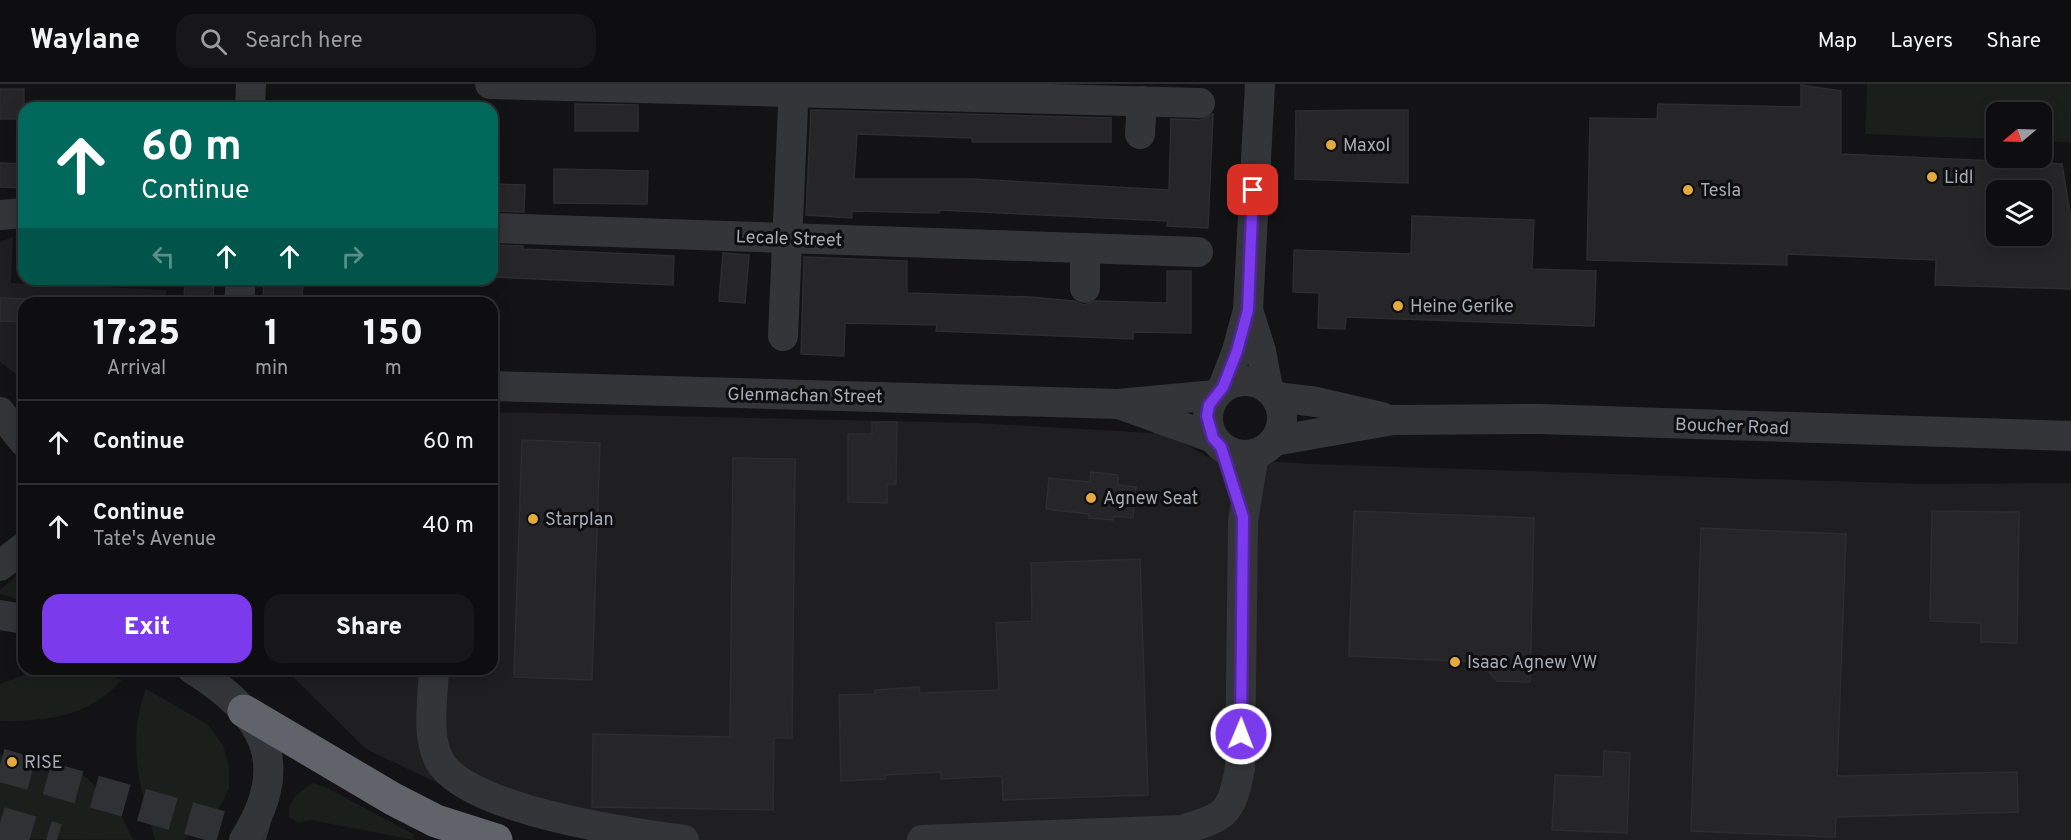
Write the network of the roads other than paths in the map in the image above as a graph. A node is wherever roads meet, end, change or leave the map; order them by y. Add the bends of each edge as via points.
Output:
1 (251, 84) edge
2 (490, 84) edge
3 (1260, 84) edge
4 (794, 88) edge
5 (1142, 101) junction
6 (250, 102) edge
7 (1200, 103) dead end
8 (1140, 134) dead end
9 (18, 214) edge
10 (0, 215) edge
11 (498, 228) edge
12 (787, 238) junction
13 (1085, 248) junction
14 (1198, 252) dead end
15 (1085, 288) dead end
16 (1248, 310) junction
17 (783, 336) dead end
18 (498, 386) edge
19 (1219, 391) junction
20 (1272, 392) junction
21 (1118, 404) junction
22 (0, 406) edge
23 (0, 412) edge
24 (18, 414) edge
25 (1393, 420) junction
26 (18, 434) edge
27 (2071, 436) edge
28 (1217, 443) junction
29 (1264, 448) junction
30 (1243, 517) junction
31 (0, 615) edge
32 (18, 619) edge
33 (202, 675) edge
34 (434, 675) edge
35 (227, 689) edge
36 (244, 838) edge
37 (496, 840) edge
38 (684, 840) edge
39 (922, 840) edge

1 - 6 street
2 - 4 street
3 - 16 street
4 - 5 street
4 - 12 street
5 - 7 street
5 - 8 street
9 - 10 street
11 - 12 street, Lecale Street
12 - 13 street, Lecale Street
12 - 17 street
13 - 14 street, Lecale Street
13 - 15 street
16 - 19 street via 1237,351
16 - 20 street
18 - 21 street, Glenmachan Street
19 - 20 street via 1246,380
19 - 21 street, Glenmachan Street
19 - 28 street via 1207,416
20 - 25 street, Boucher Road
20 - 29 street via 1282,419
21 - 28 street, Glenmachan Street
22 - 24 street
23 - 26 street
25 - 27 street, Boucher Road via 1540,419
25 - 29 street, Boucher Road
28 - 29 street via 1231,453
28 - 30 street
29 - 30 street
30 - 39 street via 1240,768 1234,800 1224,813 1182,830
31 - 32 street
33 - 35 street
34 - 38 street via 433,746 456,779 509,804 574,821
35 - 36 street via 258,729 268,753 267,786 256,822
35 - 37 highway via 393,799 436,820

